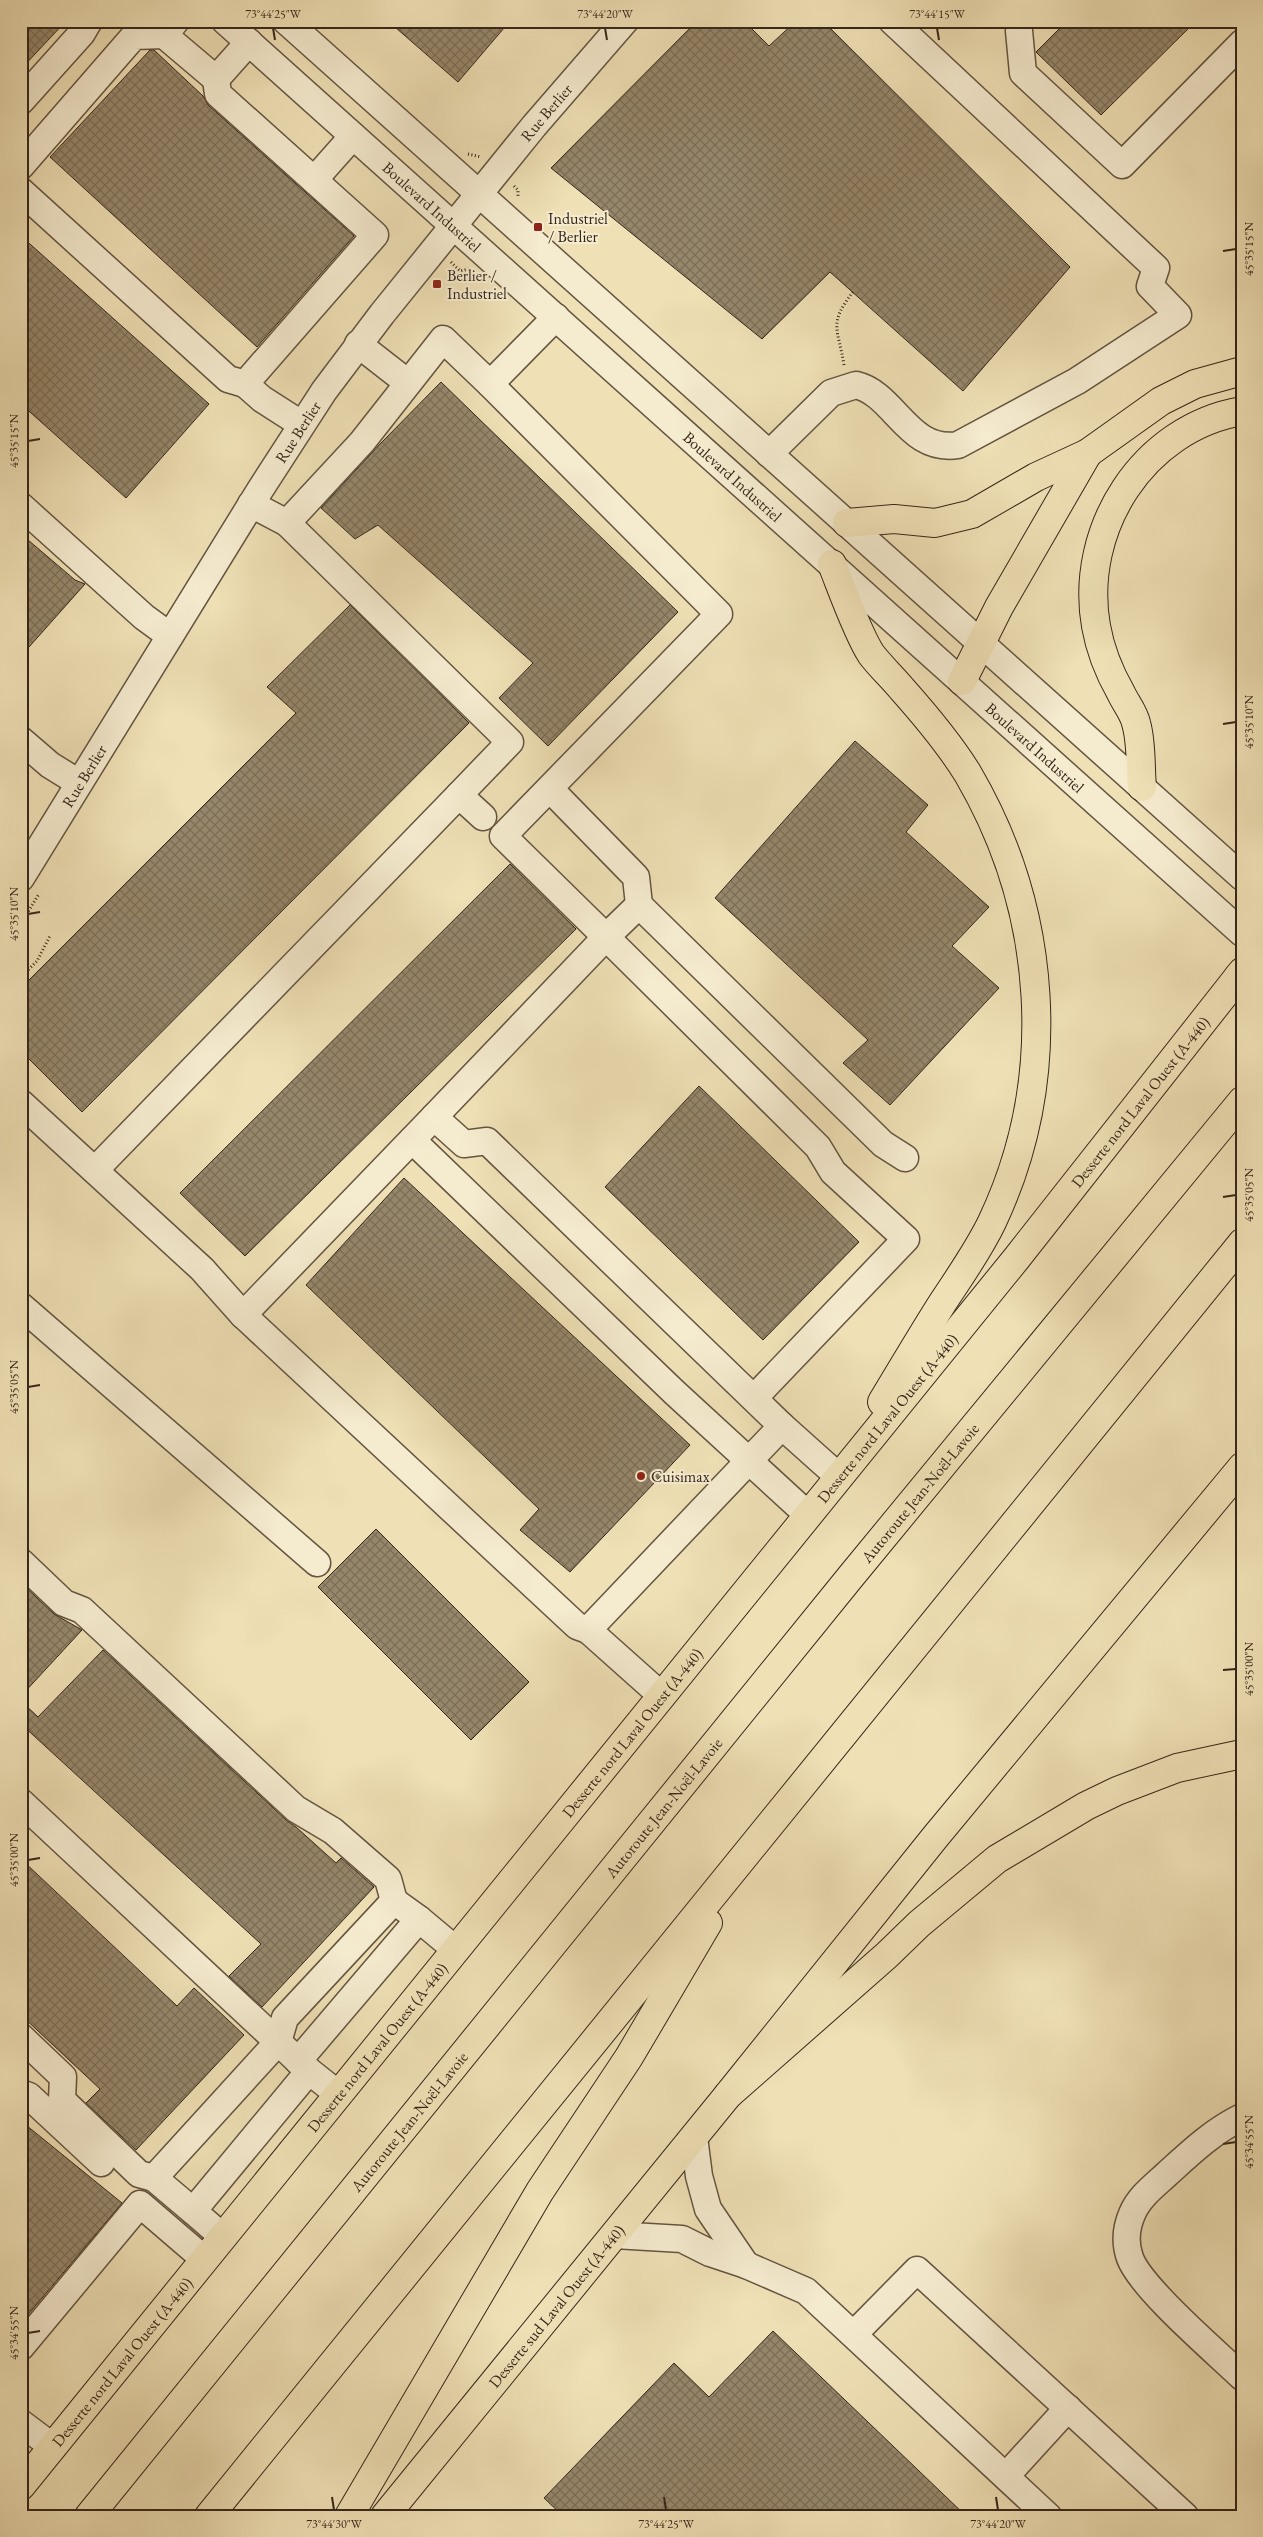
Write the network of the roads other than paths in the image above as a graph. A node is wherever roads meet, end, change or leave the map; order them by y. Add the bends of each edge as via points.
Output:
1 (89, 21) edge
2 (225, 21) edge
3 (286, 21) edge
4 (624, 21) edge
5 (892, 21) edge
6 (1019, 25) edge
7 (170, 28) edge
8 (249, 42) junction
9 (1242, 43) edge
10 (216, 79) junction
11 (21, 101) edge
12 (352, 136) junction
13 (21, 166) edge
14 (314, 180) junction
15 (21, 191) edge
16 (480, 195) junction
17 (454, 228) junction
18 (556, 317) junction
19 (358, 344) junction
20 (1242, 370) edge
21 (408, 383) junction
22 (245, 384) junction
23 (490, 384) junction
24 (1242, 411) edge
25 (301, 424) junction
26 (1088, 453) junction
27 (769, 454) junction
28 (251, 504) junction
29 (21, 506) edge
30 (287, 523) junction
31 (847, 523) junction
32 (832, 564) junction
33 (170, 636) junction
34 (981, 643) junction
35 (962, 681) junction
36 (21, 740) edge
37 (79, 783) junction
38 (1142, 787) junction
39 (550, 789) junction
40 (459, 795) junction
41 (484, 817) dead end
42 (1242, 877) edge
43 (21, 878) edge
44 (639, 905) junction
45 (1242, 933) edge
46 (606, 937) junction
47 (1240, 974) edge
48 (1242, 1101) edge
49 (21, 1103) edge
50 (434, 1117) junction
51 (412, 1140) junction
52 (905, 1158) dead end
53 (95, 1170) junction
54 (1242, 1243) edge
55 (21, 1306) edge
56 (243, 1315) junction
57 (754, 1398) junction
58 (782, 1426) junction
59 (749, 1461) junction
60 (1242, 1467) edge
61 (827, 1491) junction
62 (21, 1562) edge
63 (317, 1563) dead end
64 (588, 1630) junction
65 (662, 1696) junction
66 (1242, 1754) edge
67 (21, 1802) edge
68 (755, 1842) junction
69 (394, 1901) junction
70 (419, 1919) junction
71 (456, 1950) junction
72 (21, 2037) edge
73 (278, 2042) junction
74 (304, 2066) junction
75 (21, 2093) edge
76 (338, 2094) junction
77 (728, 2095) junction
78 (1237, 2116) edge
79 (694, 2137) junction
80 (154, 2178) junction
81 (140, 2204) junction
82 (193, 2211) junction
83 (614, 2235) junction
84 (223, 2237) junction
85 (204, 2260) junction
86 (746, 2265) junction
87 (854, 2334) junction
88 (21, 2348) edge
89 (1242, 2377) edge
90 (1068, 2408) junction
91 (21, 2423) edge
92 (38, 2457) edge
93 (1006, 2476) junction
94 (21, 2486) edge
95 (89, 2516) edge
96 (209, 2516) edge
97 (349, 2516) edge
98 (385, 2516) edge
99 (1048, 2516) edge
100 (1185, 2516) edge

1 - 11 street
2 - 8 street, Boulevard Industriel
3 - 16 street
4 - 16 street, Rue Berlier
5 - 27 street via 1156,268 1150,286 1178,314 1077,381 958,445 942,445 922,438 864,387 848,386 831,393
6 - 9 street via 1023,73 1122,165
7 - 10 street
7 - 13 street via 134,36
8 - 10 street
8 - 12 street, Boulevard Industriel
10 - 14 street via 218,94
12 - 14 street
12 - 17 street, Boulevard Industriel
14 - 22 street via 375,235
15 - 22 street via 228,379
16 - 17 street, Rue Berlier
16 - 27 street
17 - 18 street, Boulevard Industriel
17 - 19 street, Rue Berlier
18 - 23 street
18 - 32 street, Boulevard Industriel
19 - 21 street
19 - 25 street, Rue Berlier
20 - 26 main road via 1195,384 1161,401
21 - 23 street via 443,339
21 - 30 street via 362,442
22 - 25 street
23 - 39 street via 720,614
24 - 38 main road via 1187,431 1147,461 1116,503 1098,546 1093,593 1096,626 1110,670 1136,722
25 - 28 street, Rue Berlier
26 - 31 main road via 1036,477 972,514 954,520 928,523 894,519
26 - 34 main road
27 - 31 street
28 - 30 street
28 - 33 street, Rue Berlier
29 - 33 street via 144,617
30 - 40 street via 510,742
31 - 34 street
32 - 35 street, Boulevard Industriel
32 - 61 main road via 870,652 920,708 952,751 993,820 1011,866 1026,920 1035,974 1037,1024 1028,1114 1001,1202 974,1255
33 - 37 street, Rue Berlier
34 - 35 main road
34 - 38 street
35 - 45 street, Boulevard Industriel
36 - 37 street via 50,765
37 - 43 street, Rue Berlier
38 - 42 street
39 - 44 street via 636,877
39 - 46 street via 503,836
40 - 41 street
40 - 53 street
44 - 46 street
44 - 52 street via 883,1144
46 - 50 street
46 - 57 street via 818,1147 833,1172 906,1239
47 - 61 main road, Desserte nord Laval Ouest (A-440) via 1016,1259
48 - 95 main road, Autoroute Jean-Noël-Lavoie via 852,1575
49 - 53 street
50 - 51 street
50 - 57 street via 464,1144 487,1141
51 - 56 street
51 - 59 street
53 - 56 street via 202,1269
54 - 68 main road
55 - 63 street
56 - 64 street via 577,1626
57 - 58 street
58 - 59 street
58 - 61 street
59 - 61 street
59 - 64 street
60 - 77 main road via 936,1836
61 - 65 main road, Desserte nord Laval Ouest (A-440)
62 - 69 street via 64,1604 82,1610 296,1809 333,1831 388,1879
64 - 65 street
65 - 71 main road, Desserte nord Laval Ouest (A-440)
66 - 77 main road via 1145,1779 1086,1806 1026,1840 946,1900
67 - 73 street
68 - 96 main road
68 - 97 main road via 629,2057 540,2191
69 - 70 street
69 - 73 street via 285,2018
70 - 71 street
70 - 74 street
71 - 76 main road, Desserte nord Laval Ouest (A-440)
72 - 80 street via 63,2077 62,2100 139,2174
73 - 74 street
73 - 80 street
74 - 76 street
74 - 82 street
75 - 81 street via 43,2108 125,2185
76 - 84 main road, Desserte nord Laval Ouest (A-440)
77 - 79 main road, Desserte sud Laval Ouest (A-440)
78 - 89 street via 1142,2198 1132,2213 1127,2244 1131,2260 1155,2292
79 - 83 main road, Desserte sud Laval Ouest (A-440)
79 - 86 street via 699,2176 708,2209
80 - 82 street
81 - 85 street
81 - 88 street
82 - 84 street
83 - 86 street via 682,2239
83 - 98 main road, Desserte sud Laval Ouest (A-440)
84 - 85 main road, Desserte nord Laval Ouest (A-440)
85 - 92 main road, Desserte nord Laval Ouest (A-440)
86 - 87 street via 806,2291
87 - 90 street via 917,2270
87 - 93 street
90 - 93 street
90 - 100 street
91 - 92 street
92 - 94 main road, Desserte nord Laval Ouest (A-440)
93 - 99 street

